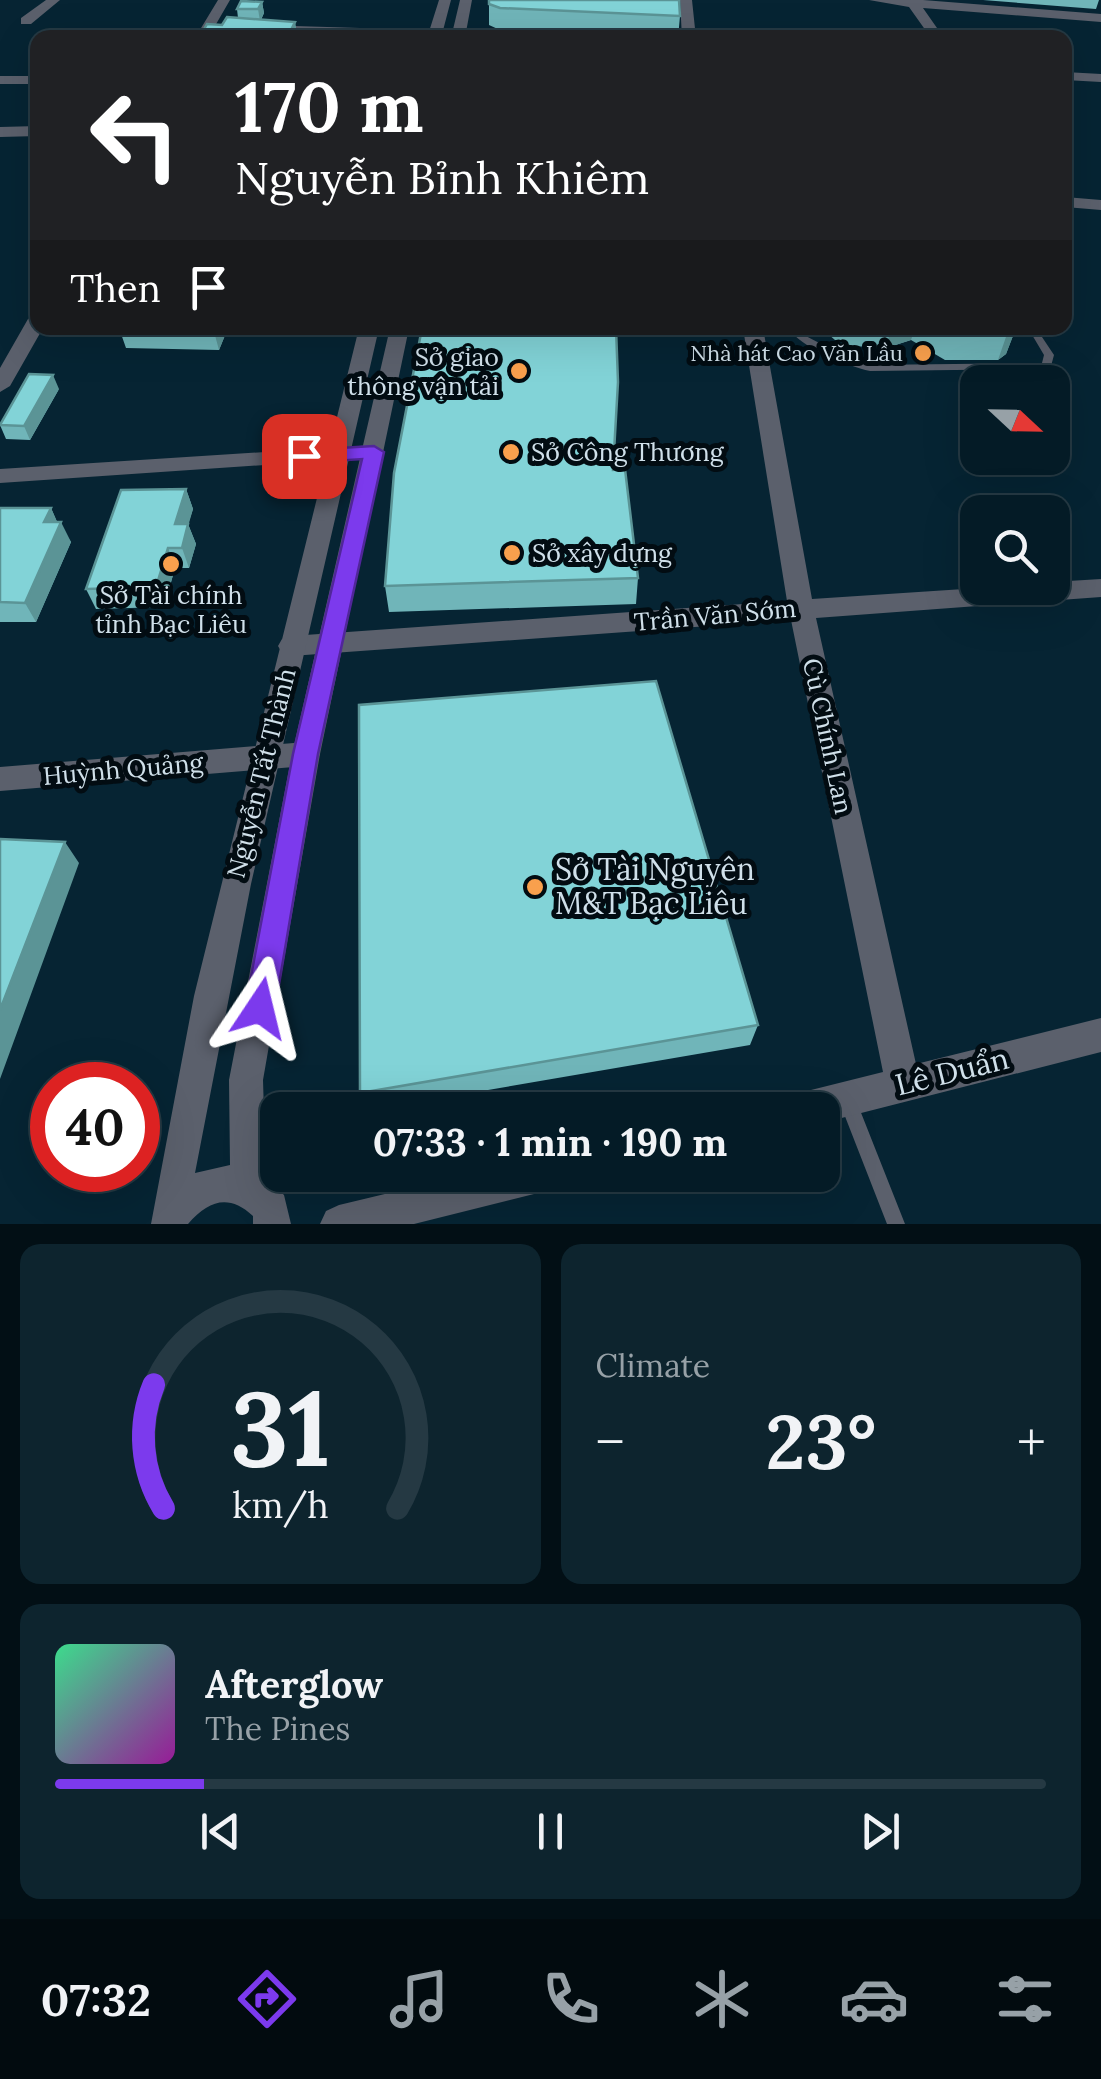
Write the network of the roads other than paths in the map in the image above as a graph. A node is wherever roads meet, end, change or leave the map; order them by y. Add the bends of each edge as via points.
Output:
1 (54, 0) edge
2 (224, 0) edge
3 (445, 0) edge
4 (466, 0) edge
5 (686, 0) edge
6 (875, 0) edge
7 (912, 2) edge
8 (1101, 18) edge
9 (26, 22) dead end
10 (226, 28) edge
11 (245, 28) edge
12 (205, 30) edge
13 (215, 30) edge
14 (292, 30) edge
15 (436, 30) edge
16 (459, 30) edge
17 (688, 30) edge
18 (932, 30) edge
19 (1072, 76) edge
20 (1101, 78) edge
21 (0, 80) edge
22 (30, 80) edge
23 (30, 131) edge
24 (0, 132) edge
25 (1072, 203) edge
26 (1101, 205) edge
27 (30, 332) edge
28 (368, 335) edge
29 (399, 335) edge
30 (754, 335) edge
31 (797, 335) edge
32 (1036, 335) edge
33 (2, 376) edge
34 (374, 452) junction
35 (341, 454) junction
36 (0, 476) edge
37 (1101, 588) edge
38 (800, 608) junction
39 (292, 646) junction
40 (330, 646) junction
41 (306, 754) junction
42 (263, 758) junction
43 (0, 779) edge
44 (1101, 1035) edge
45 (904, 1084) junction
46 (848, 1099) junction
47 (840, 1101) edge
48 (248, 1188) junction
49 (469, 1192) edge
50 (167, 1223) edge
51 (272, 1224) edge
52 (339, 1224) edge
53 (896, 1224) edge

1 - 9 street
2 - 12 street
3 - 15 street
4 - 16 street
5 - 17 street
6 - 7 street
7 - 8 street
7 - 18 street
10 - 13 street
11 - 14 street
19 - 20 street
21 - 22 street
23 - 24 street
25 - 26 street
27 - 33 street
28 - 35 street, Nguyễn Tất Thành
29 - 34 street, Nguyễn Tất Thành
30 - 38 street, Cù Chính Lan
31 - 32 lane via 870,368 976,368 1046,366 1049,355
34 - 35 street
34 - 40 street, Nguyễn Tất Thành
35 - 36 street
35 - 39 street, Nguyễn Tất Thành
37 - 38 street, Trần Văn Sớm
38 - 40 street, Trần Văn Sớm
38 - 45 street, Cù Chính Lan
39 - 40 street, Trần Văn Sớm
39 - 42 street, Nguyễn Tất Thành
40 - 41 street, Nguyễn Tất Thành
41 - 42 street, Huỳnh Quảng
41 - 48 street, Nguyễn Tất Thành via 246,1080
42 - 43 street, Huỳnh Quảng
42 - 50 street, Nguyễn Tất Thành via 191,1075
44 - 45 street, Lê Duẩn
45 - 46 street, Lê Duẩn
46 - 47 street, Lê Duẩn
46 - 53 lane
48 - 50 street, Nguyễn Tất Thành via 232,1182 191,1194
48 - 51 street via 271,1208
49 - 52 street

